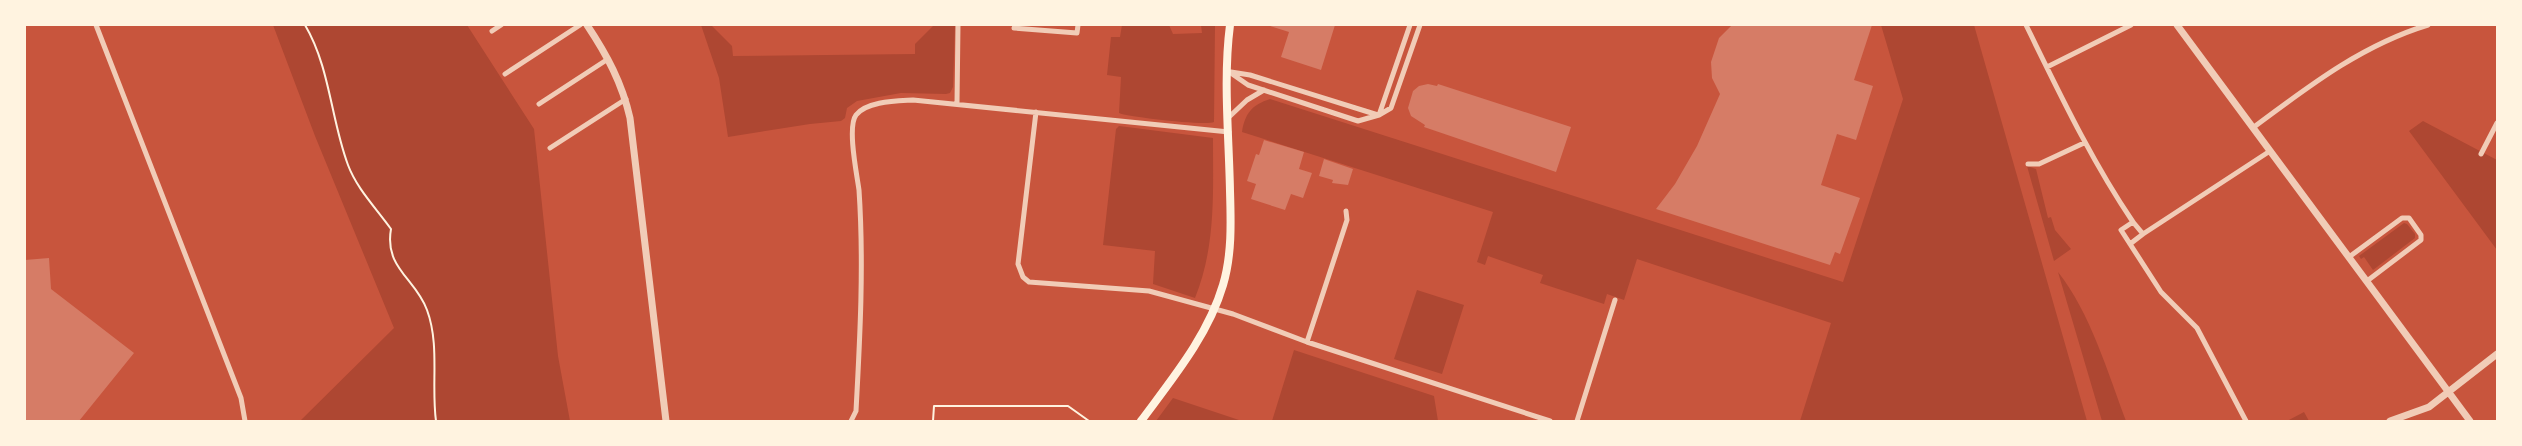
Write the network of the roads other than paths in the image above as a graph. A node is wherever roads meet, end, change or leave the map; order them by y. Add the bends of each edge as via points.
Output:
1 (96, 25) edge
2 (501, 25) edge
3 (580, 25) edge
4 (587, 25) edge
5 (958, 25) edge
6 (1078, 25) edge
7 (1230, 25) edge
8 (1410, 25) edge
9 (1420, 25) edge
10 (2026, 25) edge
11 (2131, 25) edge
12 (2177, 25) edge
13 (2428, 25) edge
14 (1014, 28) dead end
15 (492, 31) dead end
16 (608, 59) junction
17 (2046, 67) junction
18 (1228, 71) junction
19 (505, 74) dead end
20 (1264, 90) junction
21 (626, 99) junction
22 (957, 103) junction
23 (539, 104) dead end
24 (1036, 112) junction
25 (1379, 115) junction
26 (1229, 117) junction
27 (2497, 122) edge
28 (2254, 127) junction
29 (1229, 132) junction
30 (2084, 143) junction
31 (550, 148) dead end
32 (2270, 151) junction
33 (2481, 154) dead end
34 (2028, 164) dead end
35 (1346, 211) dead end
36 (2133, 222) junction
37 (2143, 234) junction
38 (2130, 244) junction
39 (2349, 257) junction
40 (2367, 281) junction
41 (1615, 300) dead end
42 (1214, 310) junction
43 (1307, 342) junction
44 (2497, 354) edge
45 (2449, 393) junction
46 (245, 421) edge
47 (666, 421) edge
48 (851, 421) edge
49 (1141, 421) edge
50 (1550, 421) edge
51 (1577, 421) edge
52 (2246, 421) edge
53 (2390, 421) edge
54 (2470, 421) edge

1 - 46 street via 242,398
2 - 15 street
3 - 19 street
4 - 16 street
5 - 22 street
6 - 14 street via 1077,33
7 - 18 main road
8 - 25 street
9 - 25 street via 1391,108
10 - 17 street
11 - 17 street
12 - 28 street
13 - 28 street via 2402,33 2345,61
16 - 21 street
16 - 23 street
17 - 30 street
18 - 20 street via 1248,85
18 - 25 street
18 - 26 main road
20 - 25 street via 1358,121
20 - 26 street
21 - 31 street
21 - 47 street
22 - 24 street
22 - 48 street via 891,102 866,107 855,116 852,126 859,192 862,303 856,411
24 - 29 street
24 - 42 street via 1018,259 1023,277 1037,283 1149,291
26 - 29 main road
27 - 33 street
28 - 32 street
29 - 42 main road via 1229,250
30 - 34 street via 2039,164
30 - 36 street
32 - 37 street
32 - 39 street
35 - 43 street via 1347,220
36 - 37 street
36 - 38 street via 2121,230
37 - 38 street
38 - 52 street via 2161,292 2197,328
39 - 40 street
39 - 40 street via 2404,217 2409,218 2421,240
40 - 45 street
41 - 51 street
42 - 43 street
42 - 49 main road
43 - 50 street
44 - 45 street
45 - 53 street via 2429,407
45 - 54 street

